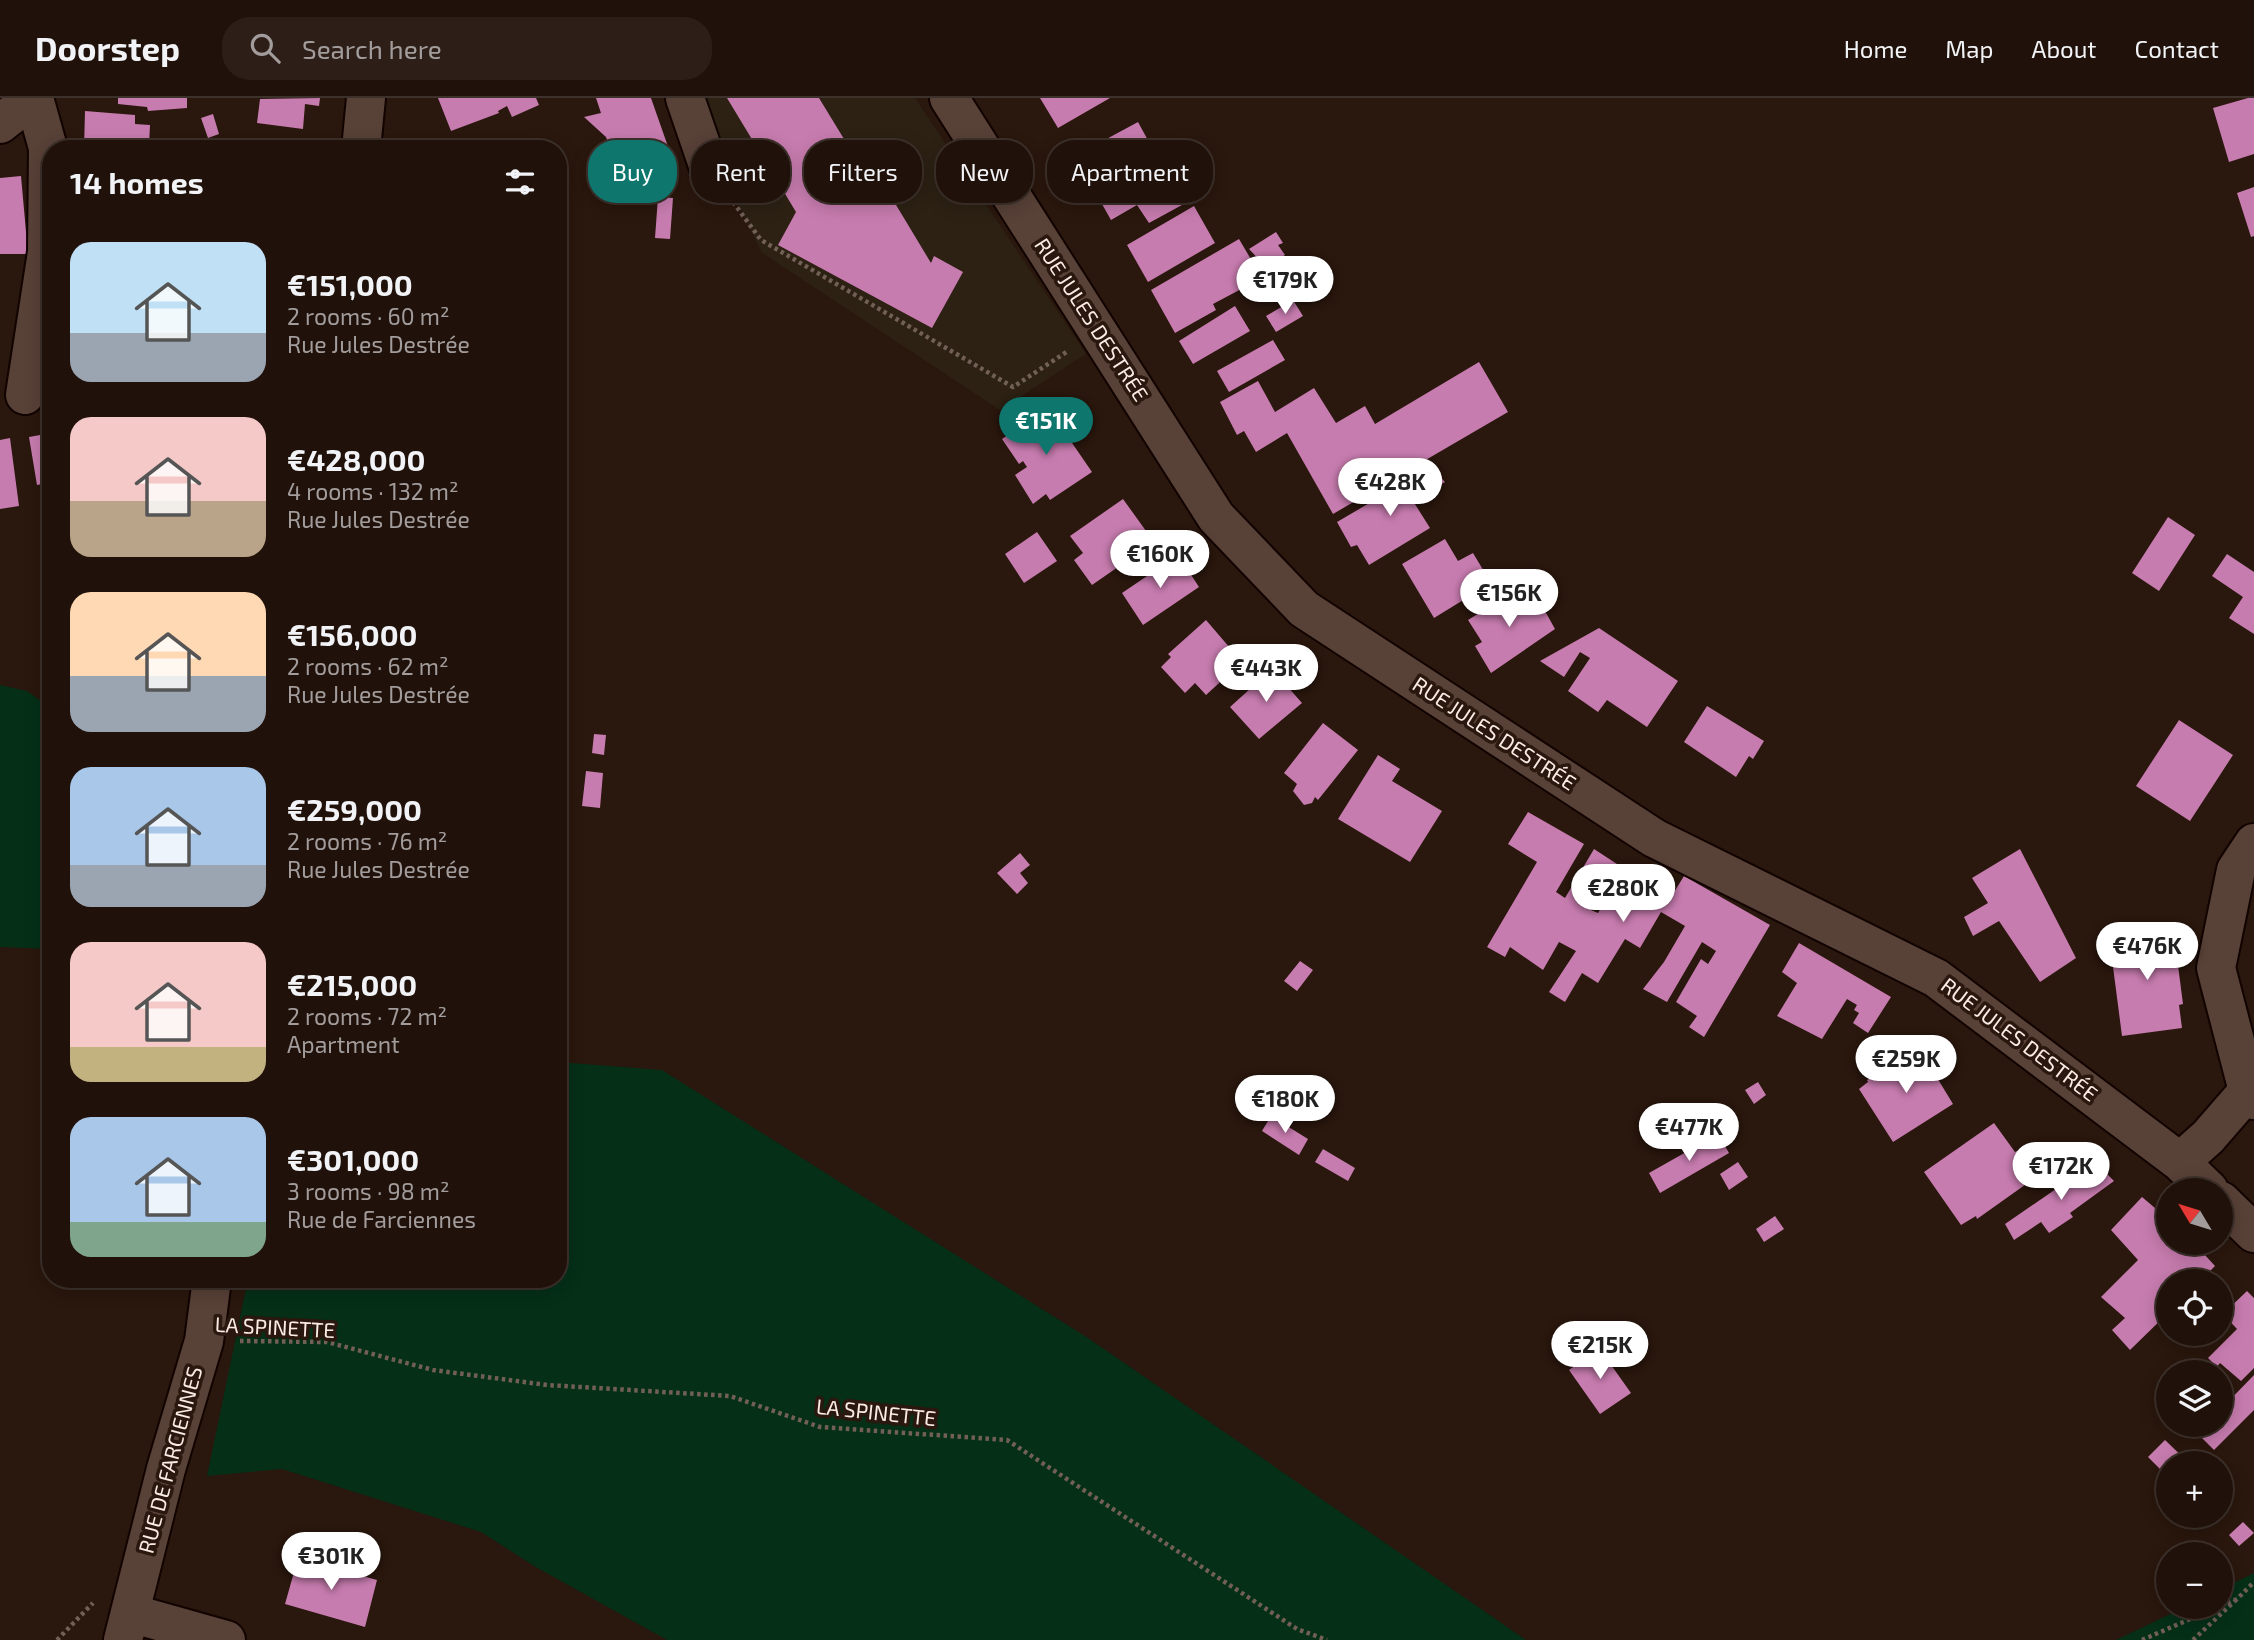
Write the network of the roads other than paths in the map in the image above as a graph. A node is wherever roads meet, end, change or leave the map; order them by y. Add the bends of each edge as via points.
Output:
1 (33, 98) edge
2 (366, 98) edge
3 (685, 98) edge
4 (949, 98) edge
5 (0, 124) edge
6 (46, 140) edge
7 (362, 140) edge
8 (699, 140) edge
9 (42, 284) edge
10 (25, 395) dead end
11 (2254, 843) edge
12 (2251, 1096) edge
13 (2180, 1162) junction
14 (2197, 1178) edge
15 (2233, 1213) edge
16 (2254, 1233) edge
17 (211, 1288) edge
18 (127, 1626) edge
19 (226, 1640) edge

1 - 5 street
1 - 6 street
2 - 7 street
3 - 8 street
4 - 13 street, RUE JULES DESTRÉE via 1216,517 1304,609 1654,838 1936,978
9 - 10 street
11 - 12 street via 2236,870 2217,968
12 - 13 street
13 - 14 street, RUE JULES DESTRÉE
15 - 16 street
17 - 18 street, RUE DE FARCIENNES via 204,1341
18 - 19 street

